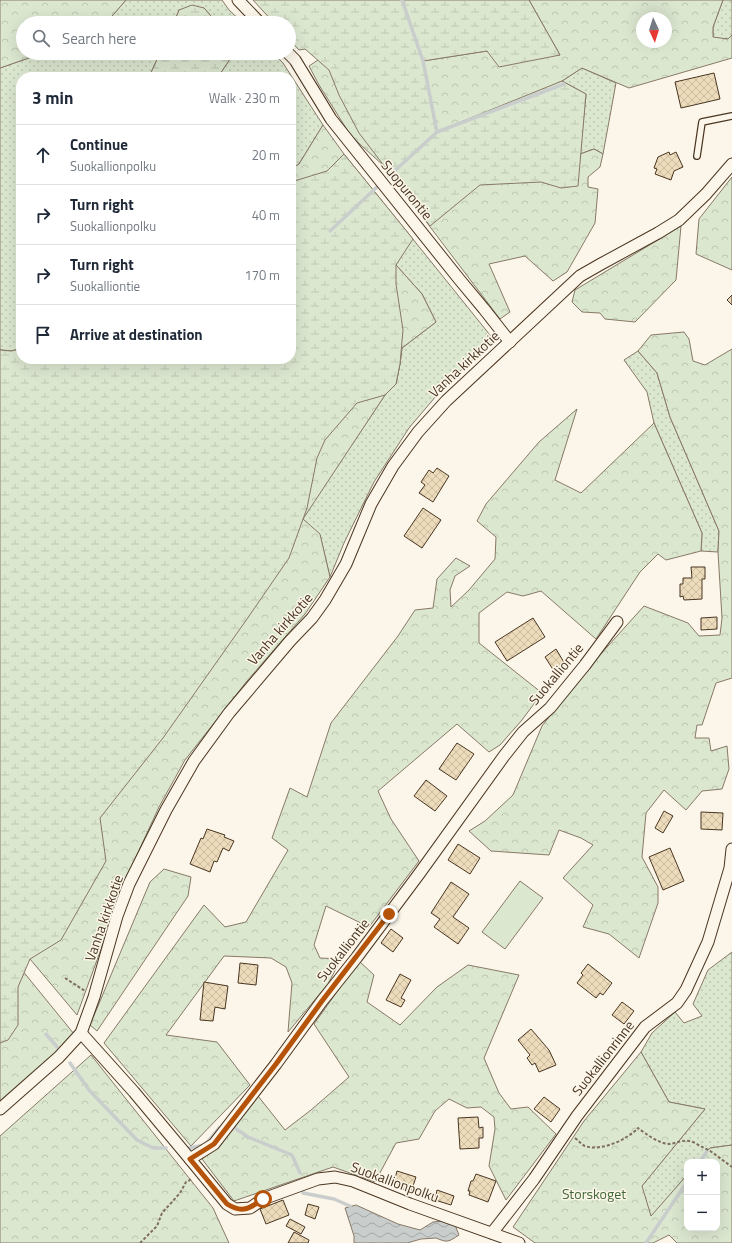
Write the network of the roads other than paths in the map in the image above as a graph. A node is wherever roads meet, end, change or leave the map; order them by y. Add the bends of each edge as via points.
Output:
1 (238, 0) edge
2 (253, 16) edge
3 (295, 60) edge
4 (732, 116) edge
5 (697, 156) dead end
6 (732, 164) edge
7 (510, 342) junction
8 (617, 622) dead end
9 (732, 849) edge
10 (80, 1033) junction
11 (0, 1109) edge
12 (190, 1159) junction
13 (492, 1232) junction
14 (519, 1243) edge

1 - 2 street
3 - 7 street, Suopurontie via 331,119 353,148
4 - 5 lane via 702,122
6 - 7 street, Vanha kirkkotie via 706,194 678,220 580,276
7 - 10 street, Vanha kirkkotie via 446,401 418,432 370,504 346,564 325,600 229,713 194,761 129,884 117,916 94,998
8 - 12 street, Suokalliontie via 550,708 523,732 504,756 358,957 214,1144
9 - 13 street, Suokallionrinne via 730,868 708,942 686,990 677,1003 645,1027
10 - 11 street, Vanha kirkkotie via 59,1056
10 - 12 street
12 - 13 street, Suokallionpolku via 227,1204 235,1209 250,1208 263,1199 318,1179 336,1177
13 - 14 street, Suokallionpolku

